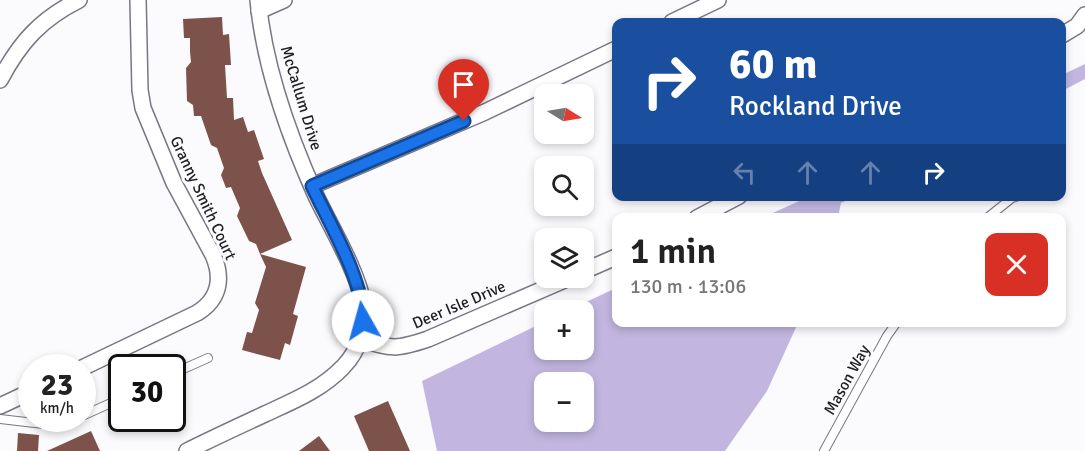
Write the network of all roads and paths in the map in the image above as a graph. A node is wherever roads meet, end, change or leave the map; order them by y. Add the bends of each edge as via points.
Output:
1 (79, 0) edge
2 (138, 0) edge
3 (284, 0) edge
4 (718, 0) edge
5 (258, 5) edge
6 (1085, 15) edge
7 (680, 18) edge
8 (1066, 33) edge
9 (612, 51) edge
10 (0, 80) edge
11 (312, 186) junction
12 (729, 201) edge
13 (1008, 201) edge
14 (707, 213) edge
15 (993, 213) edge
16 (612, 259) edge
17 (594, 267) edge
18 (546, 288) edge
19 (893, 327) edge
20 (360, 339) junction
21 (117, 351) junction
22 (118, 354) edge
23 (208, 358) dead end
24 (96, 361) edge
25 (186, 368) edge
26 (18, 398) edge
27 (0, 406) edge
28 (0, 419) edge
29 (18, 421) edge
30 (187, 451) edge
31 (824, 451) edge

1 - 10 street via 24,40
2 - 21 street, Granny Smith Court via 143,108 220,277 206,308
3 - 5 street
4 - 7 street
5 - 11 street, McCallum Drive via 279,96
6 - 8 street
9 - 11 street via 485,112
11 - 20 street, McCallum Drive via 360,293
12 - 14 street
13 - 15 lane
16 - 17 street
18 - 20 street, Deer Isle Drive via 405,347 388,348
19 - 31 lane, Mason Way
20 - 30 street via 347,363 327,382
21 - 22 lane
21 - 24 street, Granny Smith Court
23 - 25 lane
26 - 27 street
28 - 29 lane

